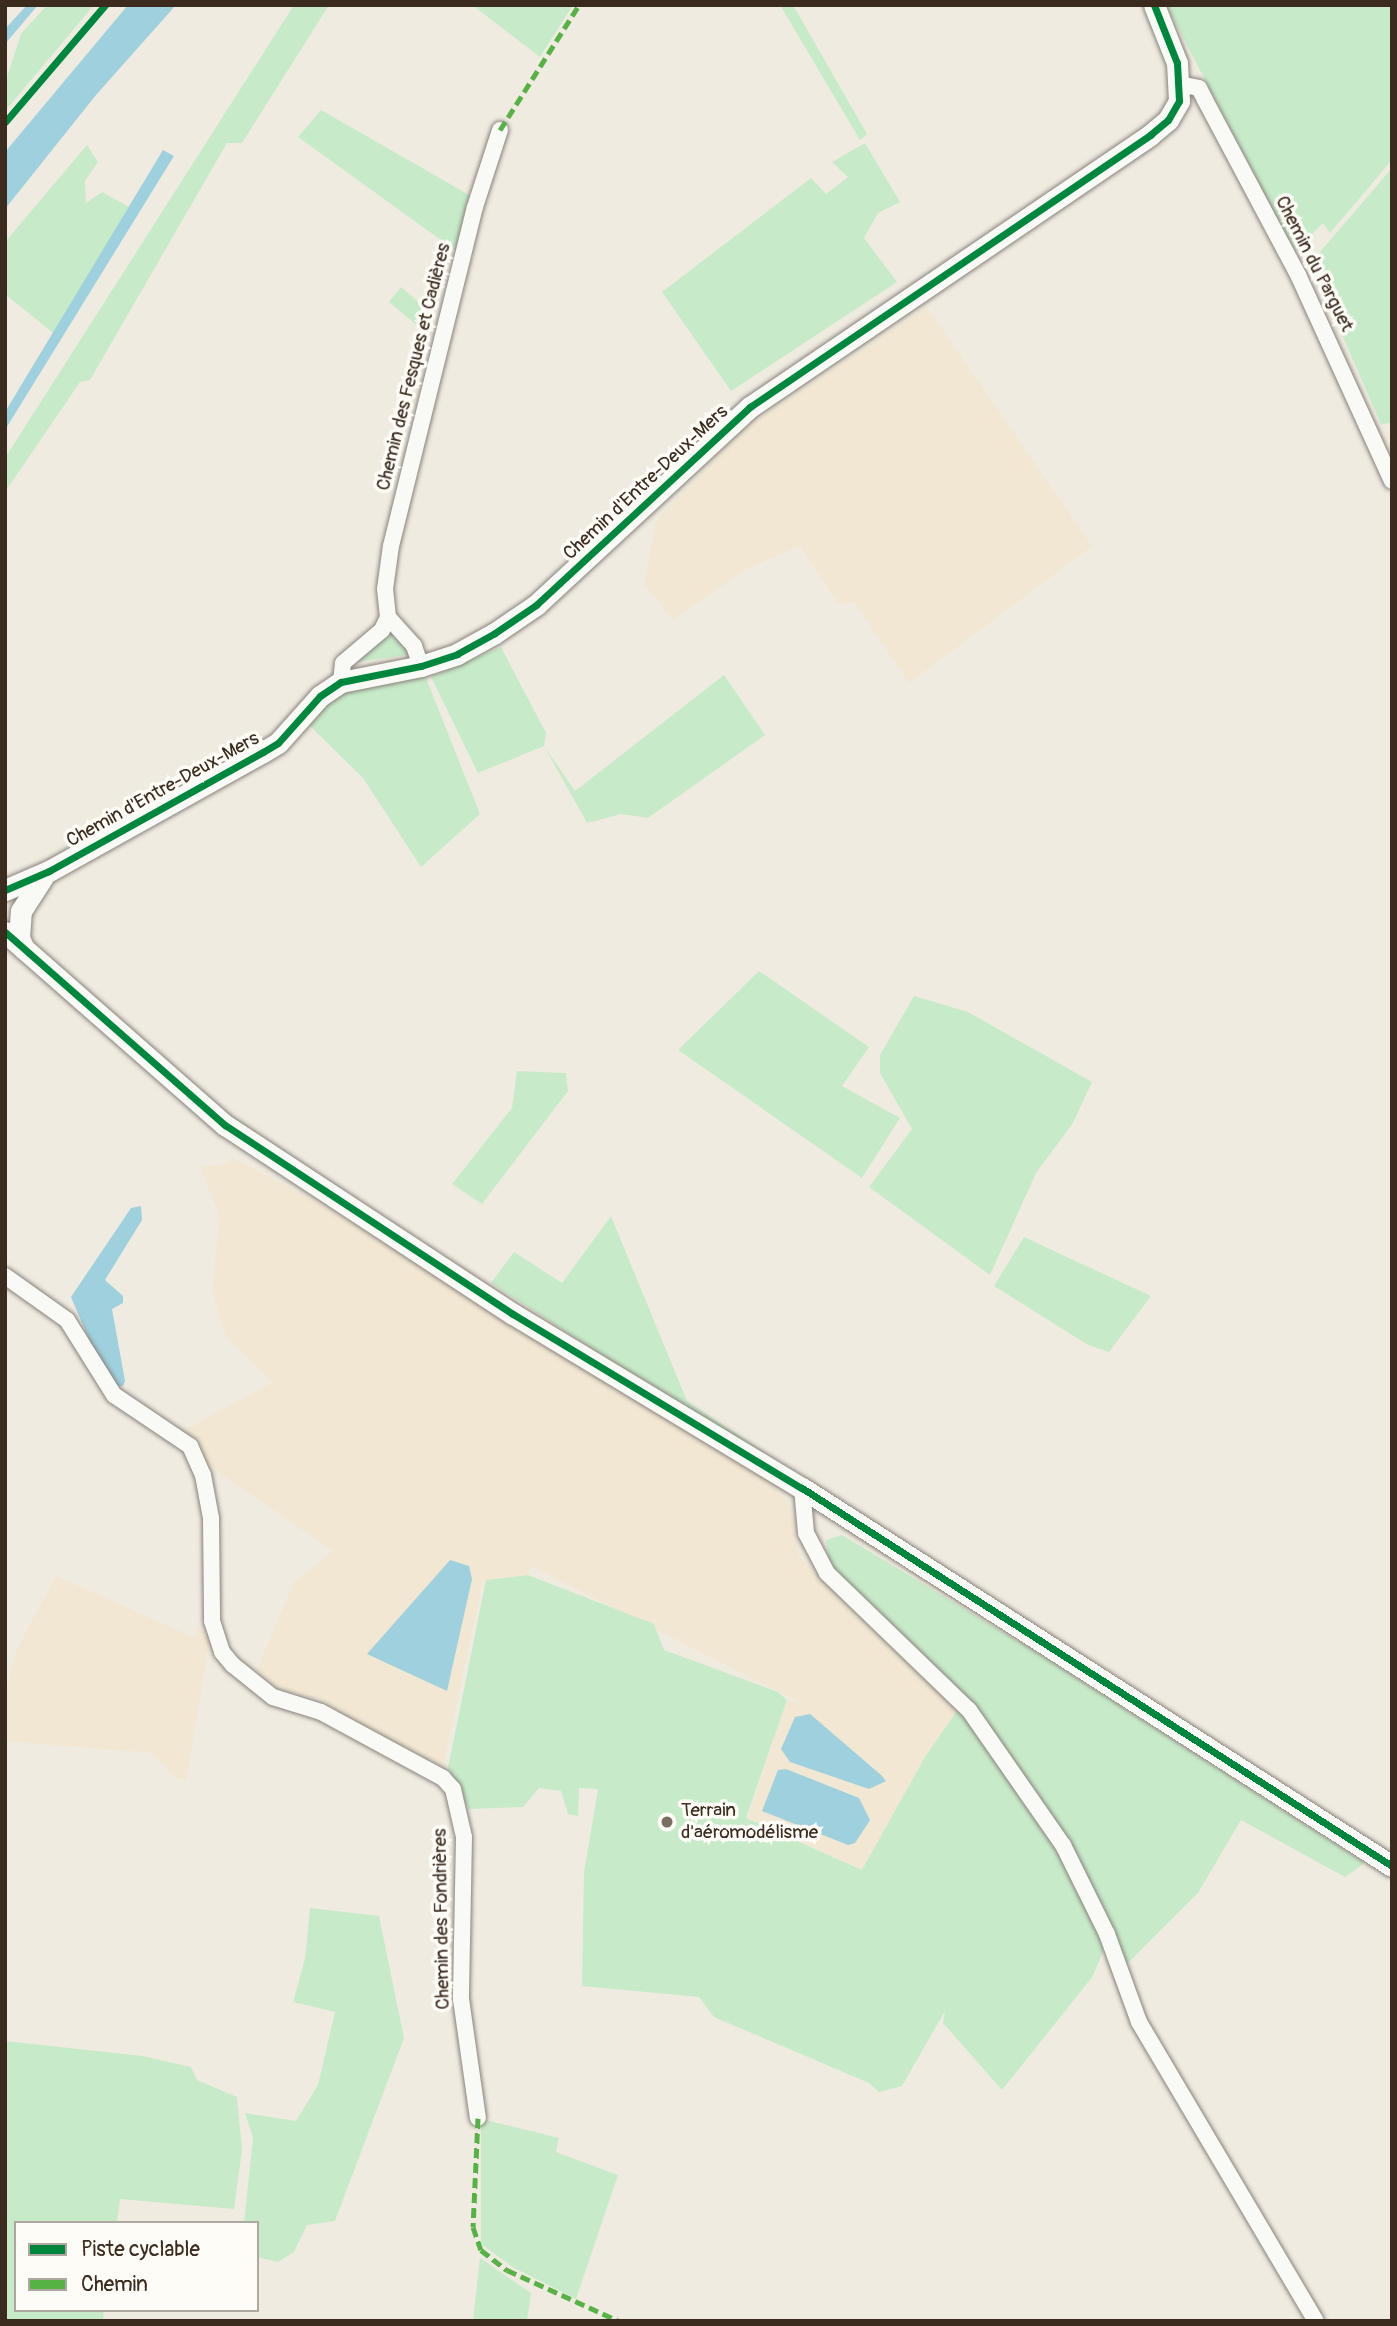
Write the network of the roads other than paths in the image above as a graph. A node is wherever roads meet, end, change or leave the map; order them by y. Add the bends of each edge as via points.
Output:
1 (1154, 5) edge
2 (1179, 84) junction
3 (500, 130) dead end
4 (1392, 481) edge
5 (388, 617) junction
6 (421, 666) junction
7 (341, 682) junction
8 (14, 893) edge
9 (5, 922) edge
10 (5, 932) edge
11 (24, 949) junction
12 (5, 1276) edge
13 (802, 1488) junction
14 (1392, 1866) edge
15 (478, 2118) dead end
16 (1316, 2321) edge

1 - 2 street, Chemin d'Entre-Deux-Mers via 1177,63
2 - 4 street, Chemin du Parguet via 1199,88 1298,277
2 - 6 street, Chemin d'Entre-Deux-Mers via 1179,101 1168,120 1150,135 750,407 536,605 457,654
3 - 5 street, Chemin des Fesques et Cadières via 475,206 391,546 384,589
5 - 6 street via 414,646
5 - 7 street via 382,630 343,663
6 - 7 street, Chemin d'Entre-Deux-Mers
7 - 8 street, Chemin d'Entre-Deux-Mers via 320,696 278,743
8 - 9 street, Chemin d'Entre-Deux-Mers
8 - 11 street
10 - 11 street
11 - 13 street via 225,1125 513,1314
12 - 15 street, Chemin des Fondrières via 66,1320 114,1395 190,1447 202,1475 211,1518 212,1621 222,1652 233,1665 273,1697 321,1712 443,1778 453,1789 464,1837 461,1999
13 - 14 street
13 - 16 street via 806,1534 827,1573 969,1710 1063,1844 1107,1934 1139,2022

